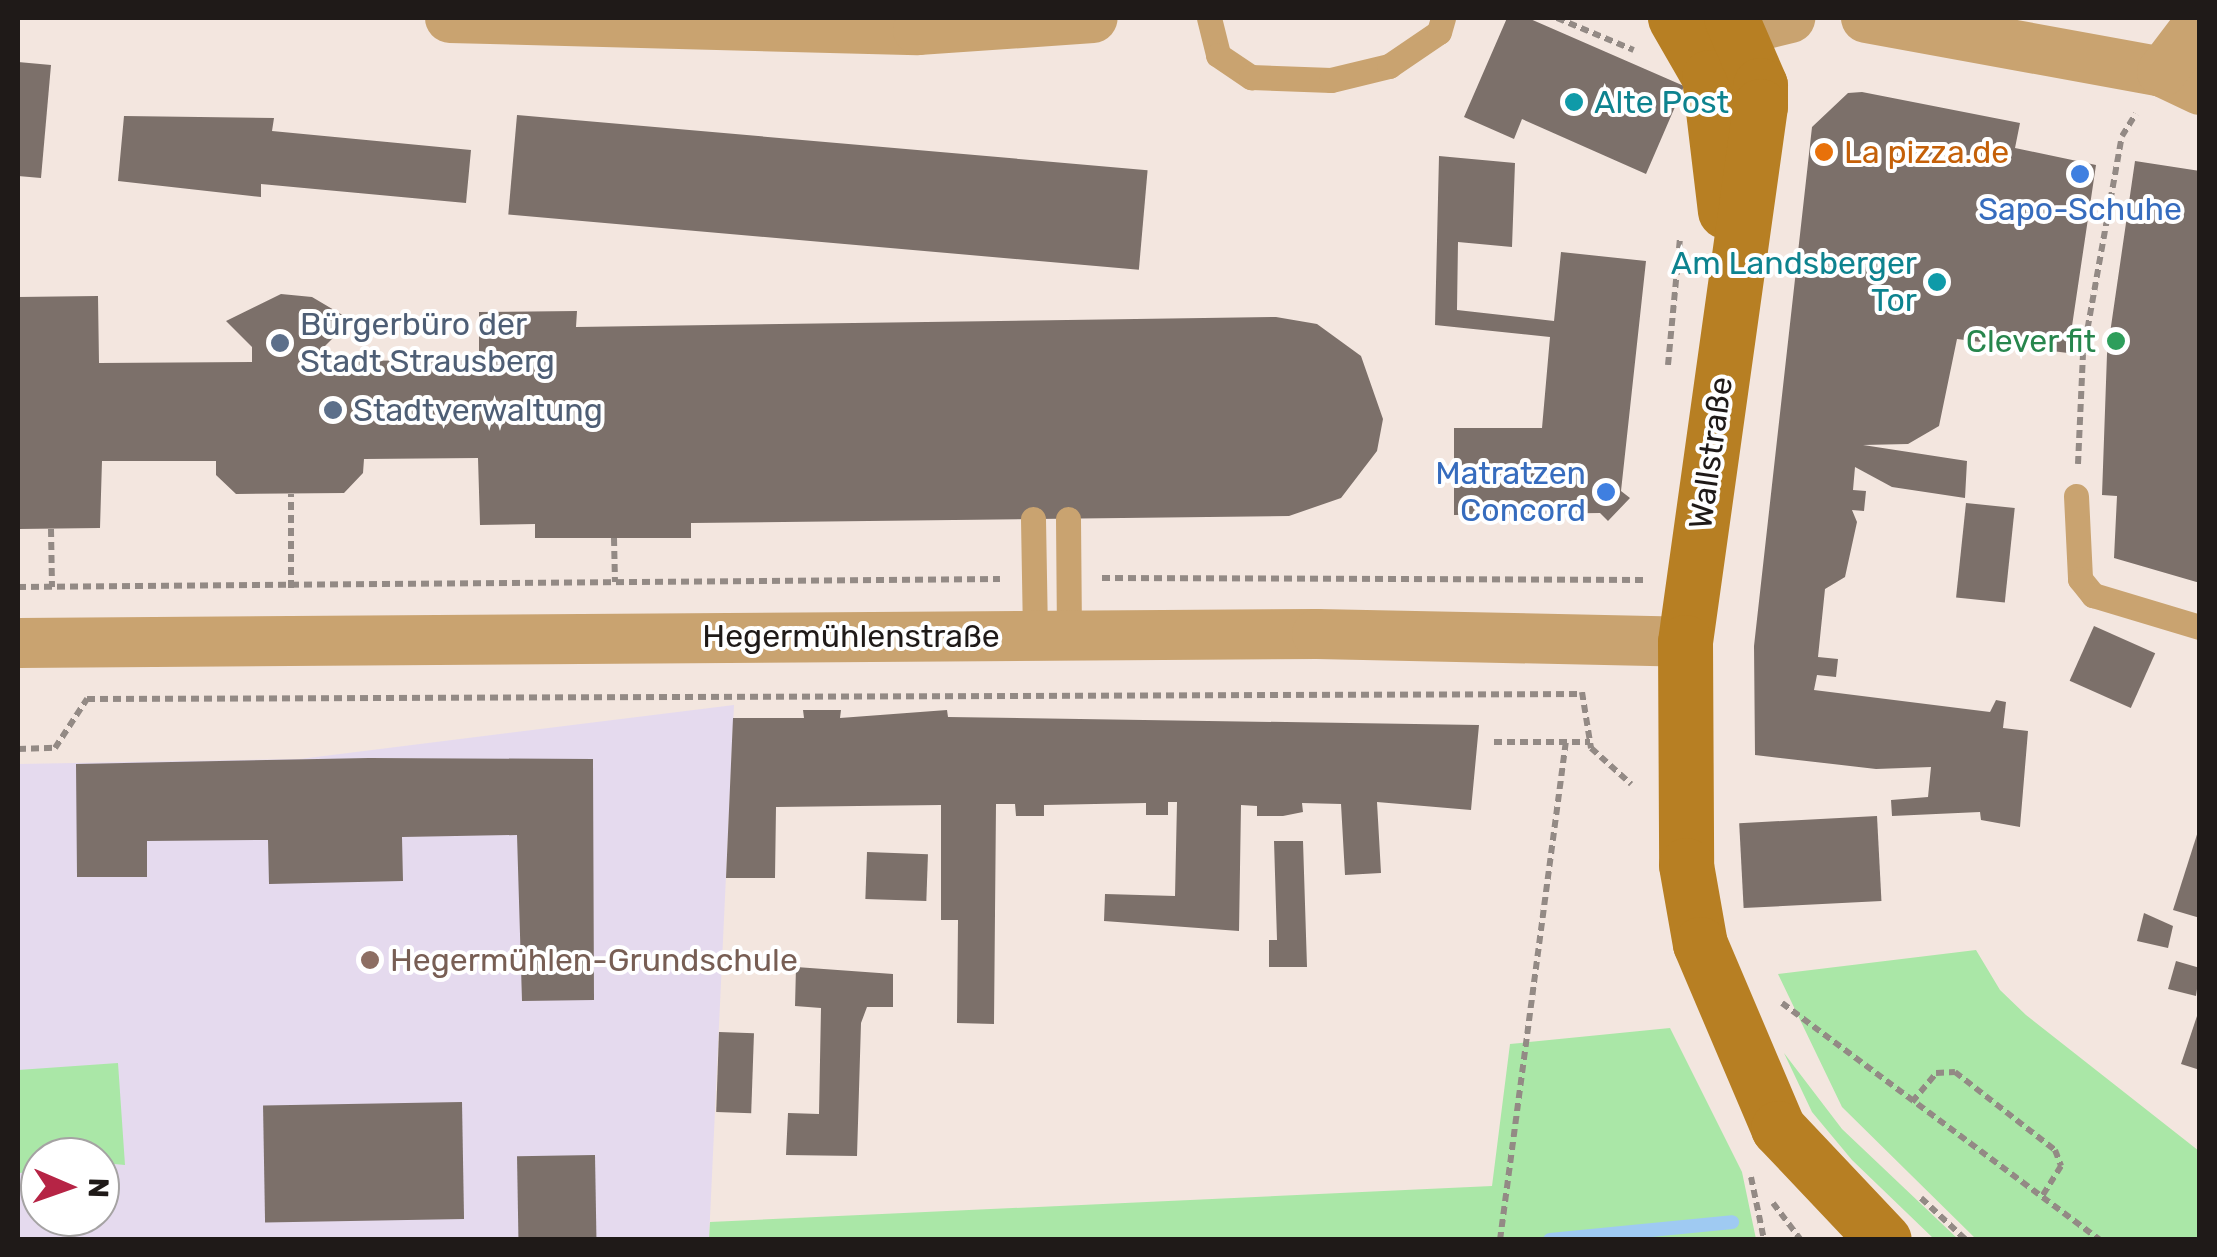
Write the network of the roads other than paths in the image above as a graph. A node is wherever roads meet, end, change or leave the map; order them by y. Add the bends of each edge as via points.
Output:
1 (450, 18) edge
2 (1093, 18) edge
3 (1209, 18) edge
4 (1443, 18) edge
5 (1675, 18) edge
6 (1866, 18) edge
7 (1740, 21) edge
8 (2200, 22) edge
9 (2180, 81) edge
10 (1734, 263) junction
11 (2076, 496) road end
12 (1032, 519) dead end
13 (1068, 519) dead end
14 (2200, 627) edge
15 (1052, 635) junction
16 (1685, 642) junction
17 (18, 643) edge
18 (1884, 1240) edge

1 - 2 street via 918,30
3 - 4 lane via 1218,55 1252,77 1330,80 1389,66 1439,32
5 - 10 street, Wallstraße via 1709,77
6 - 9 street
7 - 10 street, Wallstraße via 1760,106 1755,173
8 - 9 street
10 - 16 street, Wallstraße
11 - 14 lane via 2080,579 2093,595
12 - 15 lane via 1034,578
13 - 15 lane via 1068,578
15 - 16 street, Hegermühlenstraße via 1585,635
15 - 17 street, Hegermühlenstraße
16 - 18 street, Wallstraße via 1682,796 1700,944 1778,1128

